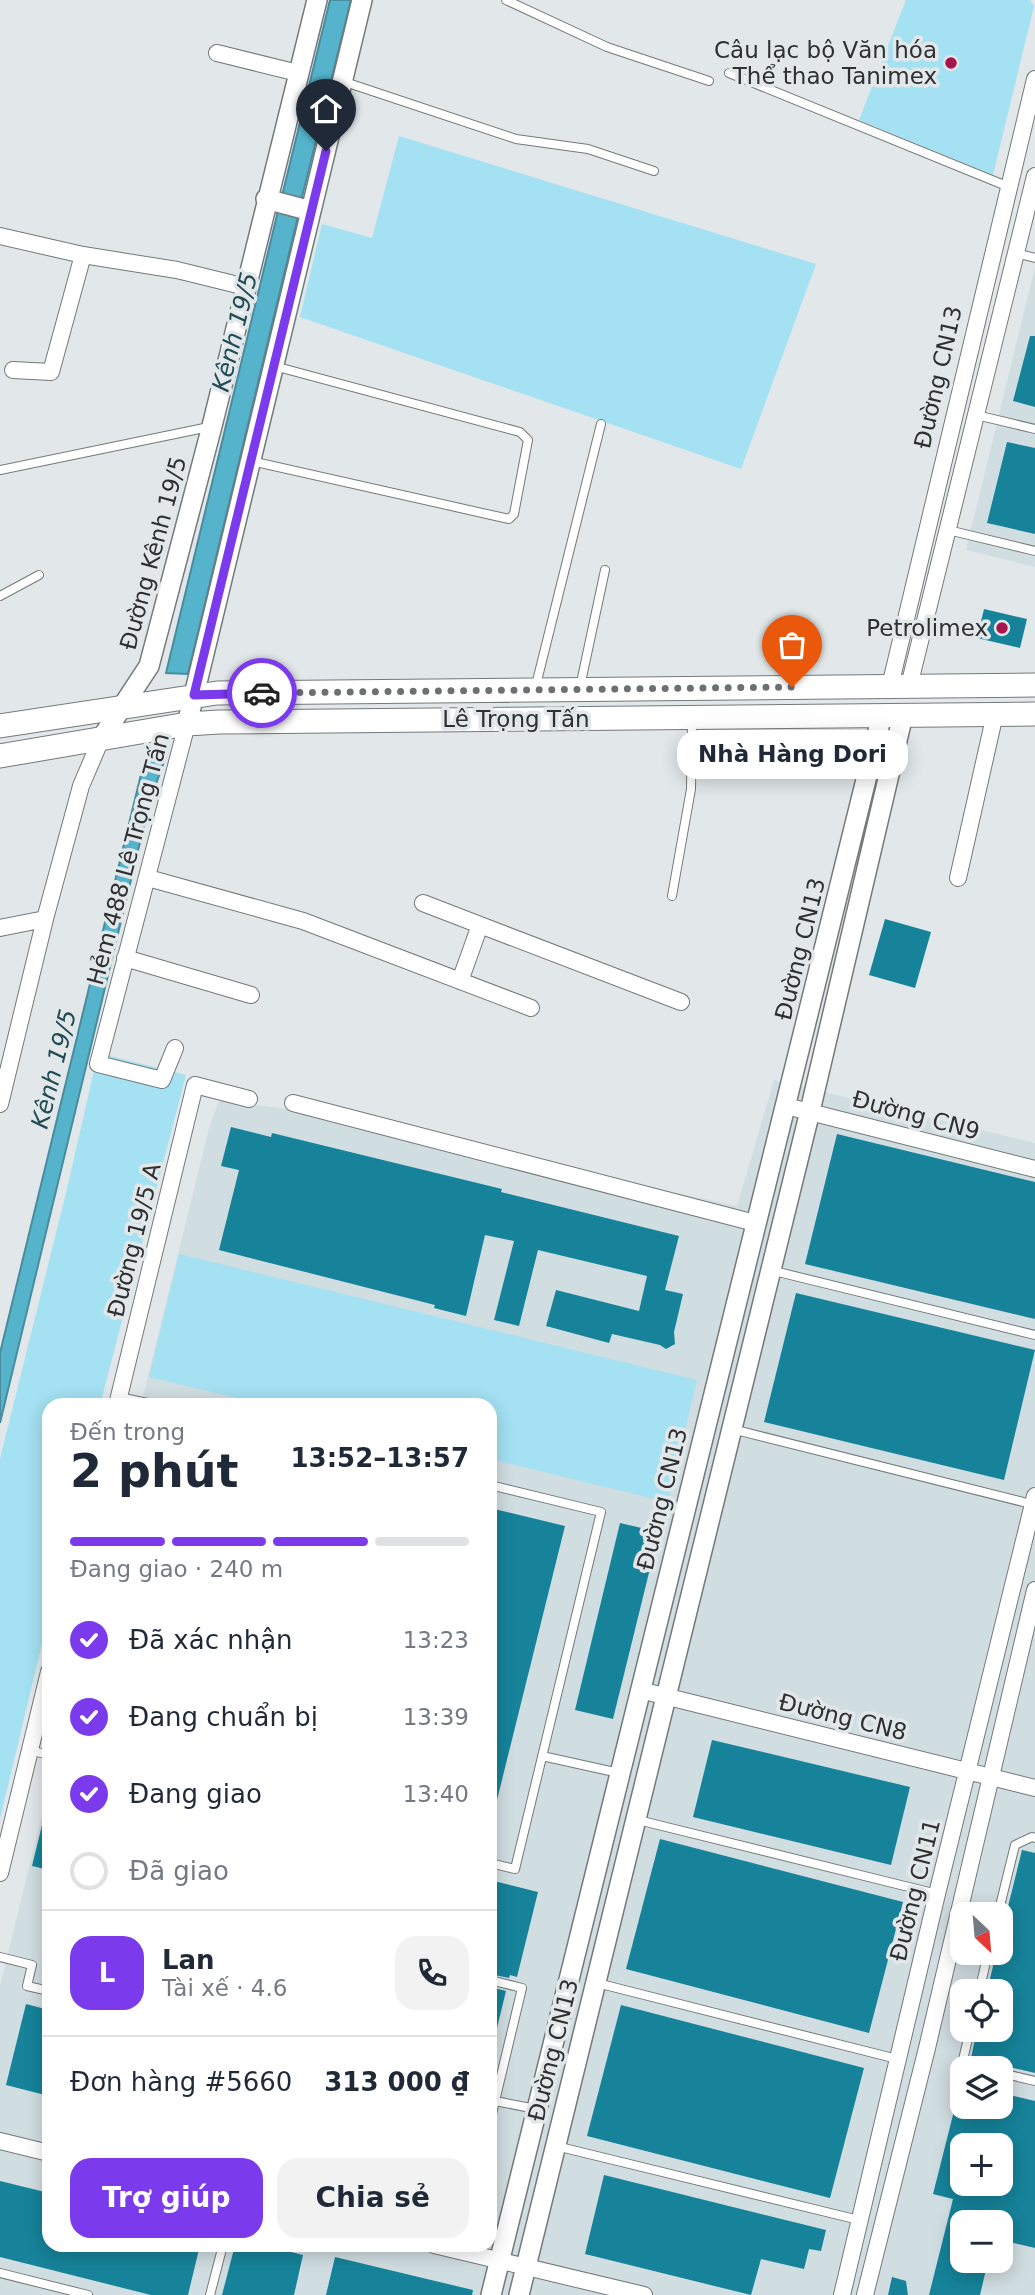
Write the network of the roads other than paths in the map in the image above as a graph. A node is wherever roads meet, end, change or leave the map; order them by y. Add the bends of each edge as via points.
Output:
1 (317, 0) edge
2 (362, 0) edge
3 (506, 0) edge
4 (217, 53) dead end
5 (298, 73) junction
6 (729, 73) dead end
7 (1035, 79) edge
8 (342, 81) junction
9 (709, 81) dead end
10 (654, 171) dead end
11 (1035, 176) edge
12 (1009, 187) junction
13 (273, 200) junction
14 (305, 209) junction
15 (0, 236) edge
16 (1016, 253) junction
17 (83, 255) junction
18 (1035, 258) edge
19 (246, 287) junction
20 (273, 366) junction
21 (13, 370) dead end
22 (960, 391) junction
23 (981, 396) junction
24 (976, 415) junction
25 (601, 424) dead end
26 (212, 426) junction
27 (1035, 429) edge
28 (250, 461) junction
29 (0, 470) edge
30 (948, 530) junction
31 (1035, 551) edge
32 (605, 570) dead end
33 (39, 575) dead end
34 (0, 596) edge
35 (1035, 685) edge
36 (900, 686) junction
37 (535, 689) junction
38 (580, 690) junction
39 (194, 695) junction
40 (121, 706) junction
41 (995, 714) junction
42 (1035, 714) edge
43 (893, 715) junction
44 (692, 718) junction
45 (187, 724) junction
46 (0, 726) edge
47 (101, 739) junction
48 (0, 756) edge
49 (148, 878) junction
50 (958, 878) dead end
51 (673, 896) dead end
52 (423, 903) dead end
53 (45, 919) junction
54 (480, 925) junction
55 (0, 928) edge
56 (125, 958) junction
57 (460, 981) junction
58 (251, 995) dead end
59 (681, 1002) dead end
60 (531, 1008) dead end
61 (805, 1029) junction
62 (828, 1032) junction
63 (175, 1048) dead end
64 (249, 1099) dead end
65 (293, 1102) dead end
66 (0, 1104) edge
67 (786, 1106) junction
68 (810, 1111) junction
69 (1035, 1170) edge
70 (755, 1223) junction
71 (745, 1264) junction
72 (770, 1270) junction
73 (1035, 1335) edge
74 (119, 1398) edge
75 (732, 1429) junction
76 (497, 1487) edge
77 (1034, 1502) edge
78 (1034, 1595) edge
79 (640, 1690) junction
80 (666, 1696) junction
81 (42, 1699) edge
82 (29, 1750) junction
83 (42, 1753) edge
84 (542, 1756) junction
85 (968, 1772) junction
86 (619, 1773) junction
87 (992, 1777) junction
88 (1035, 1788) edge
89 (635, 1819) junction
90 (1035, 1838) edge
91 (497, 1865) edge
92 (0, 1873) edge
93 (937, 1894) junction
94 (966, 1902) edge
95 (1001, 1902) edge
96 (0, 1957) edge
97 (951, 1965) edge
98 (497, 1982) edge
99 (594, 1982) junction
100 (42, 1989) edge
101 (897, 2059) junction
102 (1013, 2076) edge
103 (1035, 2081) edge
104 (497, 2093) edge
105 (497, 2101) edge
106 (536, 2109) junction
107 (0, 2141) edge
108 (555, 2145) junction
109 (42, 2151) edge
110 (859, 2220) junction
111 (221, 2252) edge
112 (464, 2252) edge
113 (499, 2260) junction
114 (526, 2267) junction
115 (0, 2273) edge
116 (88, 2295) edge
117 (211, 2295) edge
118 (491, 2295) edge
119 (519, 2295) edge
120 (644, 2295) edge
121 (842, 2295) edge
122 (865, 2295) edge

1 - 5 street, Đường Kênh 19/5
2 - 8 street
3 - 9 lane via 607,47
4 - 5 street
5 - 13 street, Đường Kênh 19/5
6 - 12 lane
7 - 12 street, Đường CN13
8 - 10 lane via 516,139 588,149
8 - 14 street
11 - 16 street, Đường CN13
12 - 22 street, Đường CN13
13 - 14 street
13 - 19 street, Đường Kênh 19/5
14 - 20 street
15 - 17 street
16 - 18 lane
16 - 23 street, Đường CN13
17 - 19 street via 158,266
17 - 21 street via 51,372
19 - 26 street, Đường Kênh 19/5
20 - 28 street
20 - 28 lane via 520,432 528,440 514,514 509,519
22 - 23 street
22 - 36 street, Đường CN13
23 - 24 street, Đường CN13
24 - 27 lane
24 - 30 street, Đường CN13
25 - 37 lane
26 - 29 lane
26 - 40 street, Đường Kênh 19/5 via 149,666
28 - 39 street
30 - 31 lane
30 - 36 street, Đường CN13
32 - 38 lane
33 - 34 lane
35 - 36 main road, Lê Trọng Tấn
36 - 38 main road, Lê Trọng Tấn
36 - 43 main road
37 - 38 main road, Lê Trọng Tấn
37 - 39 main road, Lê Trọng Tấn
39 - 40 main road, Lê Trọng Tấn
39 - 45 street
40 - 46 main road, Lê Trọng Tấn
40 - 47 street, Đường Kênh 19/5
41 - 42 main road, Lê Trọng Tấn
41 - 43 main road, Lê Trọng Tấn
41 - 50 street
43 - 44 main road, Lê Trọng Tấn
43 - 61 street, Đường CN13
43 - 62 street, Đường CN13
44 - 45 main road, Lê Trọng Tấn
44 - 51 lane via 691,789
45 - 47 main road, Lê Trọng Tấn
45 - 49 street, Hẻm 488 Lê Trọng Tấn
47 - 48 main road, Lê Trọng Tấn
47 - 53 street, Đường Kênh 19/5 via 81,786
49 - 56 street, Hẻm 488 Lê Trọng Tấn
49 - 57 street via 303,921
52 - 54 street
53 - 55 street
53 - 66 street, Đường Kênh 19/5
54 - 57 street
54 - 59 street
56 - 58 street
56 - 63 street, Hẻm 488 Lê Trọng Tấn via 98,1064 162,1080
57 - 60 street
61 - 62 street
61 - 67 street, Đường CN13
62 - 68 street, Đường CN13
64 - 74 street, Đường 19/5 A via 195,1085
65 - 70 street
67 - 68 street, Đường CN9
67 - 70 street, Đường CN13
68 - 69 street, Đường CN9
68 - 72 street, Đường CN13
70 - 71 street, Đường CN13
71 - 72 street
71 - 79 street, Đường CN13
72 - 73 lane
72 - 75 street, Đường CN13
75 - 77 lane
75 - 80 street, Đường CN13
76 - 84 lane via 601,1512
77 - 85 street, Đường CN11
78 - 87 street, Đường CN11
79 - 80 street, Đường CN8
79 - 86 street, Đường CN13
80 - 85 street, Đường CN8
80 - 89 street, Đường CN13
81 - 82 street
82 - 83 lane
82 - 92 street
84 - 86 lane
84 - 91 lane via 515,1869
85 - 87 street, Đường CN8
85 - 93 street, Đường CN11
86 - 106 street, Đường CN13
87 - 88 street, Đường CN8
87 - 94 street, Đường CN11
89 - 93 lane
89 - 99 street, Đường CN13
90 - 95 lane via 1015,1845
93 - 101 street, Đường CN11
96 - 100 lane via 32,1965 27,1986
97 - 122 street, Đường CN11
98 - 104 lane via 522,1988
99 - 101 lane
99 - 108 street, Đường CN13
101 - 110 street, Đường CN11
102 - 103 lane
105 - 106 lane
106 - 113 street, Đường CN13
107 - 109 street
108 - 110 lane
108 - 114 street, Đường CN13
110 - 121 street, Đường CN11
111 - 117 lane
112 - 113 street
113 - 114 street
113 - 118 street, Đường CN13
114 - 119 street, Đường CN13
114 - 120 street
115 - 116 lane

